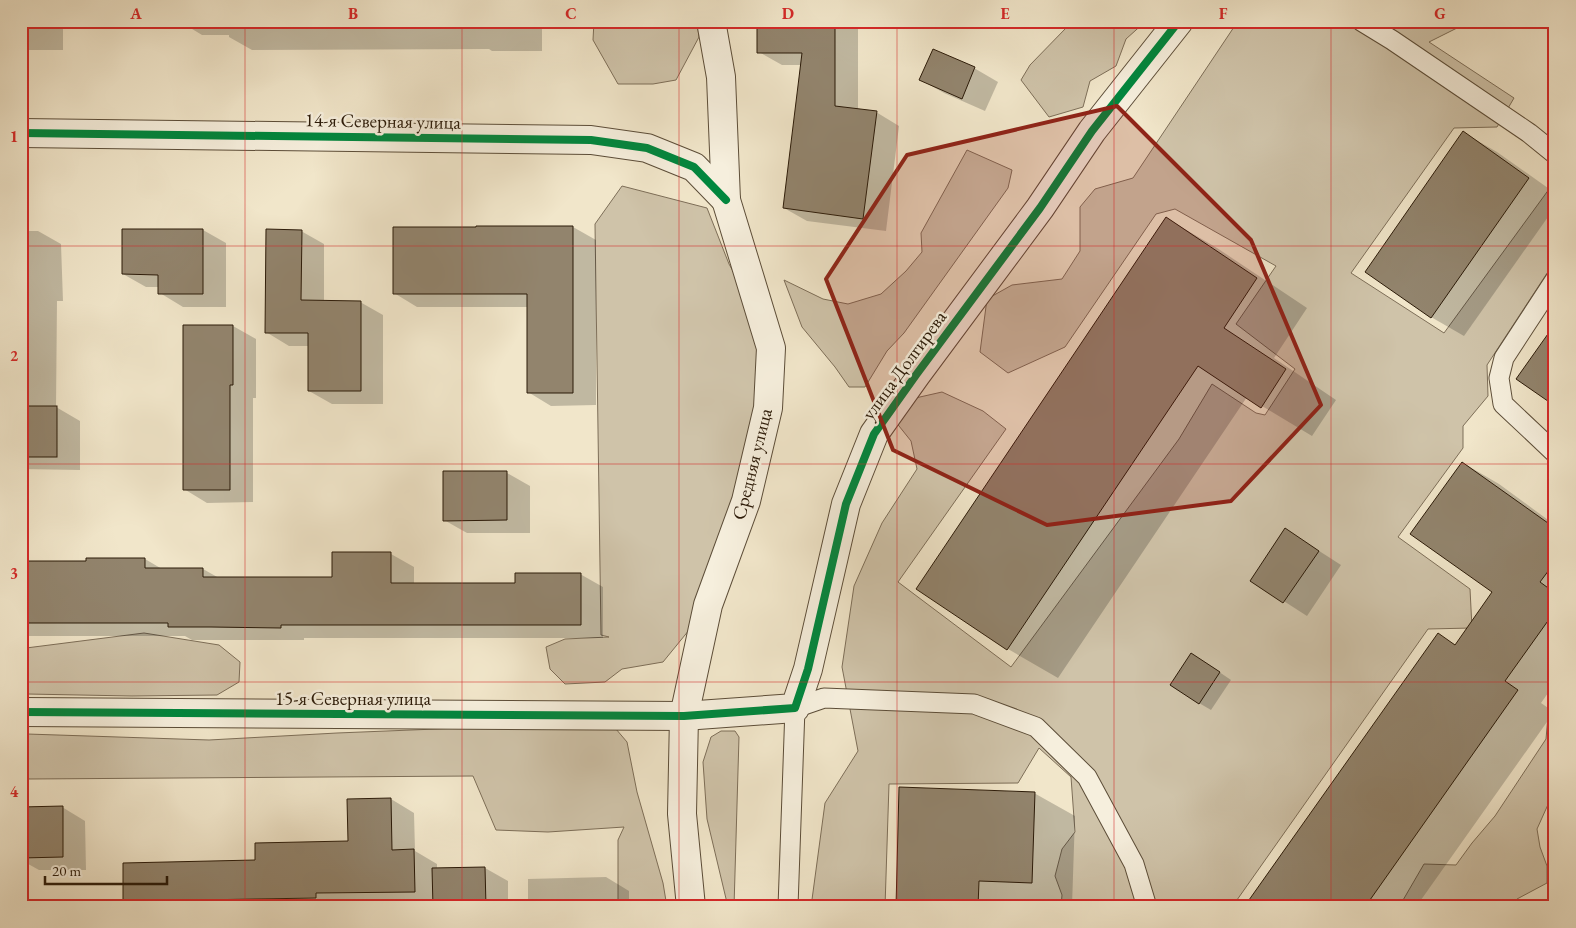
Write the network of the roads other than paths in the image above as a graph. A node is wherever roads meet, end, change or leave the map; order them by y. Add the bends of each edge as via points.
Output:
1 (711, 21) edge
2 (1179, 21) edge
3 (1361, 21) edge
4 (21, 133) edge
5 (1555, 154) edge
6 (726, 200) junction
7 (1555, 280) edge
8 (1555, 452) edge
9 (794, 708) junction
10 (21, 712) edge
11 (684, 716) junction
12 (691, 907) edge
13 (788, 907) edge
14 (1147, 907) edge

1 - 6 street, Средняя улица via 721,77
2 - 9 street, улица Долгирева via 1092,131 1040,208 874,434 846,504 808,669
3 - 5 lane via 1530,133
4 - 6 street, 14-я Северная улица via 591,140 647,148 694,167
6 - 11 street, Средняя улица via 771,348 768,408 746,501 708,605
7 - 8 lane via 1504,358 1499,378 1503,404
9 - 11 street
9 - 13 lane
9 - 14 lane via 824,698 974,704 1036,727 1087,777 1134,864
10 - 11 street, 15-я Северная улица
11 - 12 street, Средняя улица via 682,814

